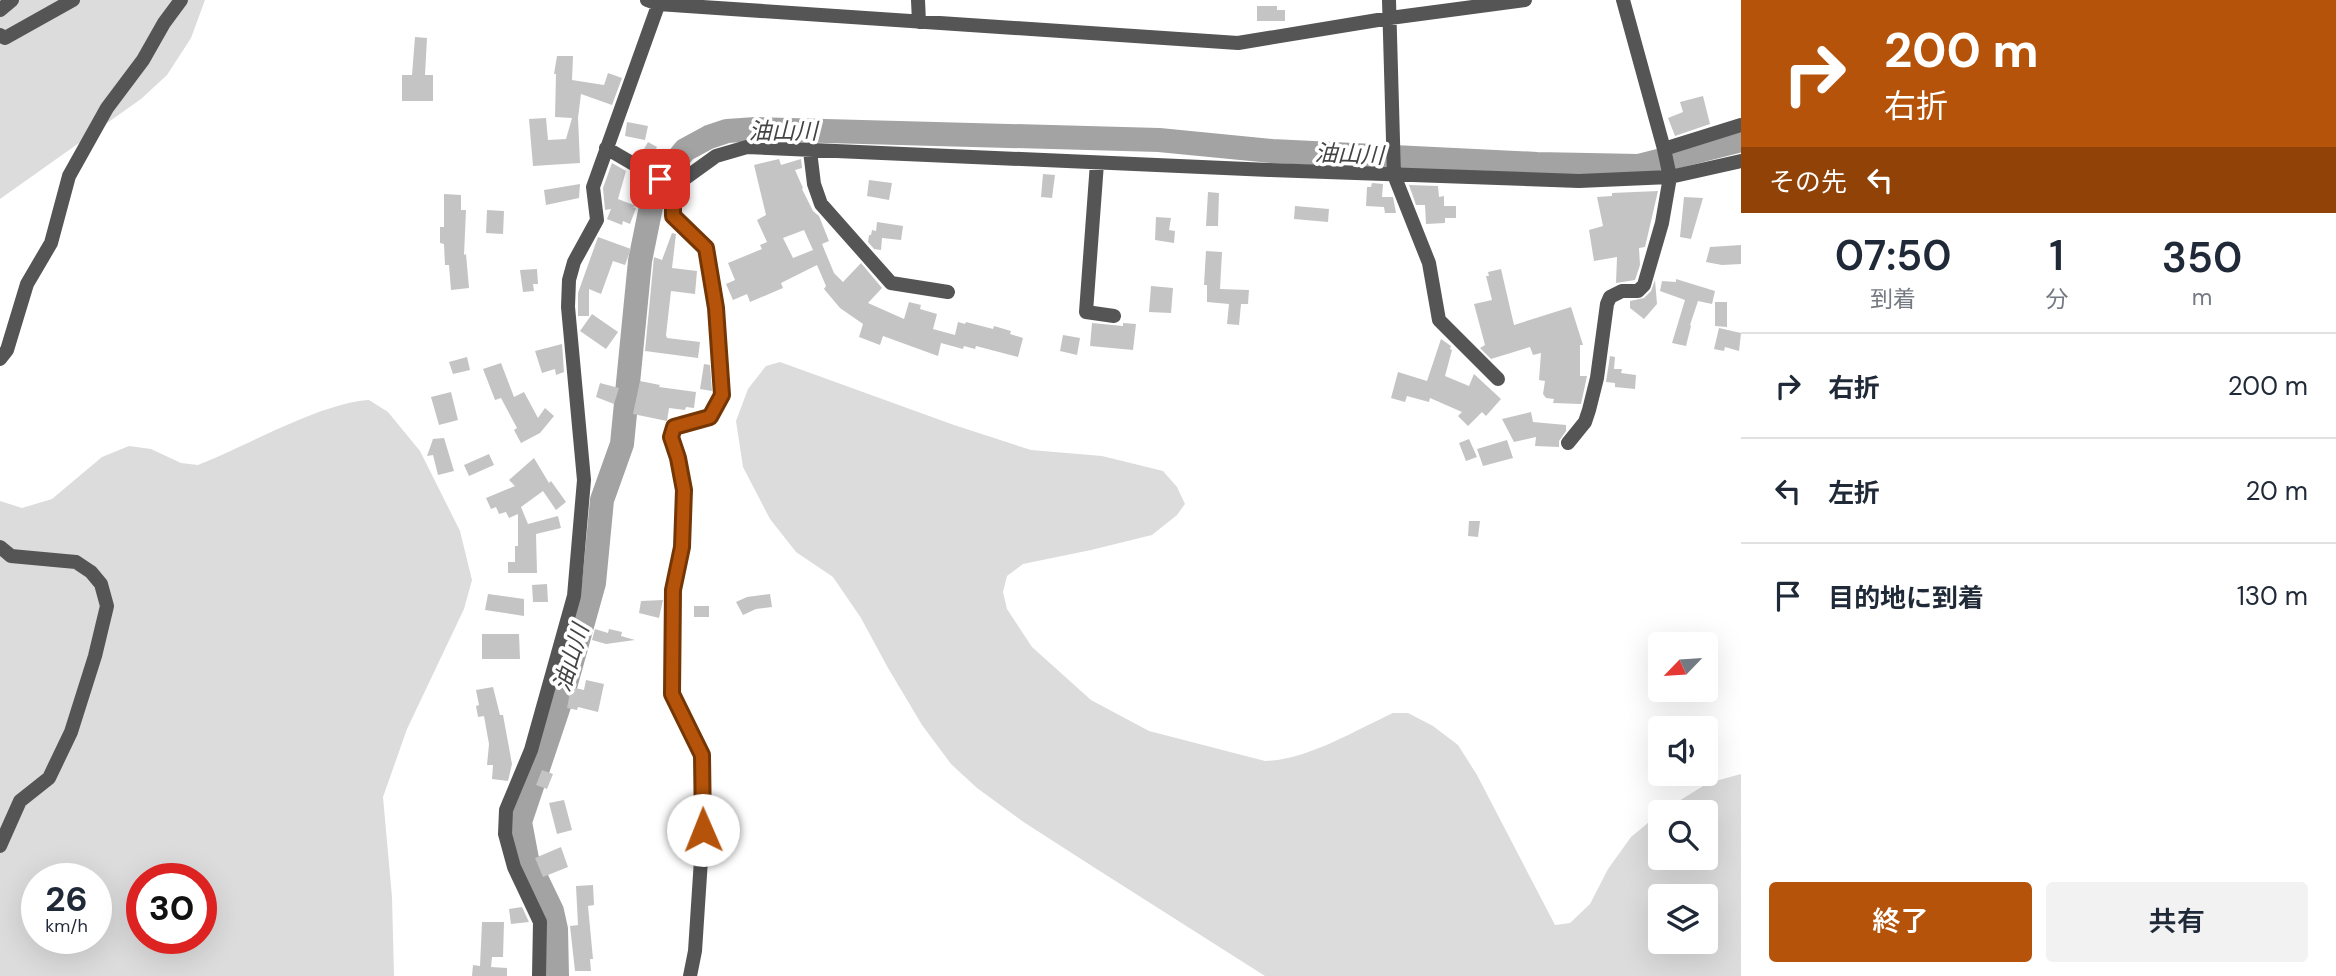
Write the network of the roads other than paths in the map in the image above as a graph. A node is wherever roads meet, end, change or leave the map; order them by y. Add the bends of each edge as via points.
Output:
1 (12, 0) edge
2 (73, 0) edge
3 (181, 0) edge
4 (918, 0) edge
5 (1390, 0) edge
6 (1525, 0) edge
7 (1623, 0) edge
8 (655, 1) edge
9 (0, 10) edge
10 (1390, 18) junction
11 (919, 22) junction
12 (0, 35) edge
13 (1741, 125) edge
14 (606, 148) junction
15 (1664, 149) junction
16 (810, 151) junction
17 (1741, 161) edge
18 (1097, 163) junction
19 (1394, 175) junction
20 (1670, 177) junction
21 (673, 187) junction
22 (948, 292) dead end
23 (1114, 316) dead end
24 (0, 359) edge
25 (1498, 379) dead end
26 (1568, 443) dead end
27 (0, 548) edge
28 (0, 846) edge
29 (539, 976) edge
30 (690, 976) edge

1 - 9 street
2 - 12 street via 22,30 5,38
3 - 24 street via 107,108 69,176 51,243 27,284 7,350
4 - 11 street
5 - 10 street
6 - 10 street
7 - 15 street
8 - 11 street
8 - 14 street
10 - 11 street via 1238,43
10 - 19 street
13 - 15 street
14 - 21 street
14 - 29 street via 593,187 597,220 569,280 584,480 574,596 531,750 506,810 505,834 513,867 540,922
15 - 20 street
16 - 18 street
16 - 21 street via 747,147 716,156
16 - 22 street via 821,204 891,283
17 - 20 street
18 - 19 street
18 - 23 street via 1086,312
19 - 20 street via 1579,181
19 - 25 street via 1429,263 1439,320
20 - 26 street via 1644,285 1639,291 1610,297 1585,422
21 - 30 street via 673,216 706,248 722,395 710,417 674,427 671,437 684,490 682,547 673,590 672,694 702,755 703,830
27 - 28 street via 11,556 76,562 101,584 107,606 71,732 49,778 20,801

